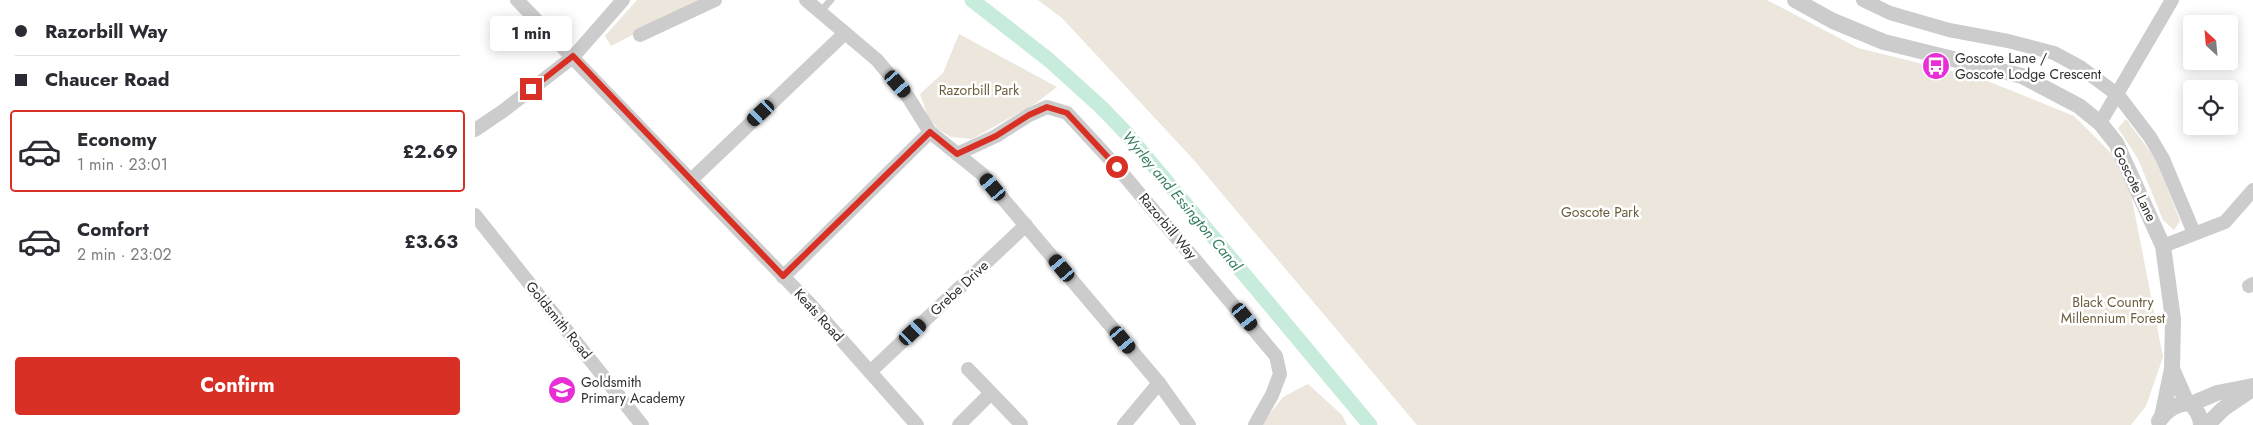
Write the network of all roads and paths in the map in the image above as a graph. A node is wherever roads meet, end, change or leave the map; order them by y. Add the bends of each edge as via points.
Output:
1 (517, 0) edge
2 (623, 0) edge
3 (715, 0) edge
4 (806, 0) edge
5 (831, 0) edge
6 (1795, 0) edge
7 (1863, 0) edge
8 (2172, 0) edge
9 (820, 12) junction
10 (845, 33) junction
11 (640, 35) dead end
12 (573, 56) junction
13 (2117, 95) junction
14 (2100, 123) junction
15 (475, 130) edge
16 (930, 132) junction
17 (957, 154) junction
18 (691, 180) junction
19 (2253, 190) edge
20 (475, 215) edge
21 (1026, 225) junction
22 (2194, 234) junction
23 (2163, 246) junction
24 (783, 276) junction
25 (968, 369) dead end
26 (2172, 369) junction
27 (870, 372) junction
28 (1159, 383) junction
29 (2253, 387) edge
30 (991, 392) junction
31 (2189, 403) junction
32 (2159, 421) edge
33 (1021, 424) dead end
34 (643, 425) edge
35 (917, 425) edge
36 (959, 425) edge
37 (1124, 425) edge
38 (1189, 425) edge
39 (1255, 425) edge
40 (2201, 425) edge
41 (2207, 425) edge

1 - 12 street, Keats Road
2 - 12 street
3 - 11 street
4 - 9 street
5 - 9 lane
6 - 14 street, Goscote Lane via 1833,21 1884,42 2022,76 2079,106
7 - 13 street via 1889,13 1949,30 2054,53 2080,67
8 - 13 street
9 - 10 street
10 - 16 street via 877,60 908,96
10 - 18 street
12 - 15 street
12 - 18 street, Keats Road
13 - 14 street
13 - 22 street via 2163,159
14 - 23 street, Goscote Lane via 2116,143
16 - 17 street
16 - 24 street
17 - 21 street via 983,174
17 - 39 street, Razorbill Way via 1047,107 1067,113 1117,167 1277,356 1280,374
18 - 24 street, Keats Road
19 - 22 street via 2225,222
20 - 34 street, Goldsmith Road
21 - 27 street, Grebe Drive
21 - 28 street
22 - 23 street
23 - 26 street, Goscote Lane via 2173,319
24 - 27 street, Keats Road
25 - 30 street
26 - 31 street, Goscote Lane
26 - 32 street, Goscote Lane
27 - 35 street, Keats Road
28 - 37 street
28 - 38 street
29 - 31 street via 2217,393
29 - 41 street
30 - 33 street
30 - 36 street
31 - 32 street via 2173,407
31 - 40 street, Goscote Lane via 2201,419

